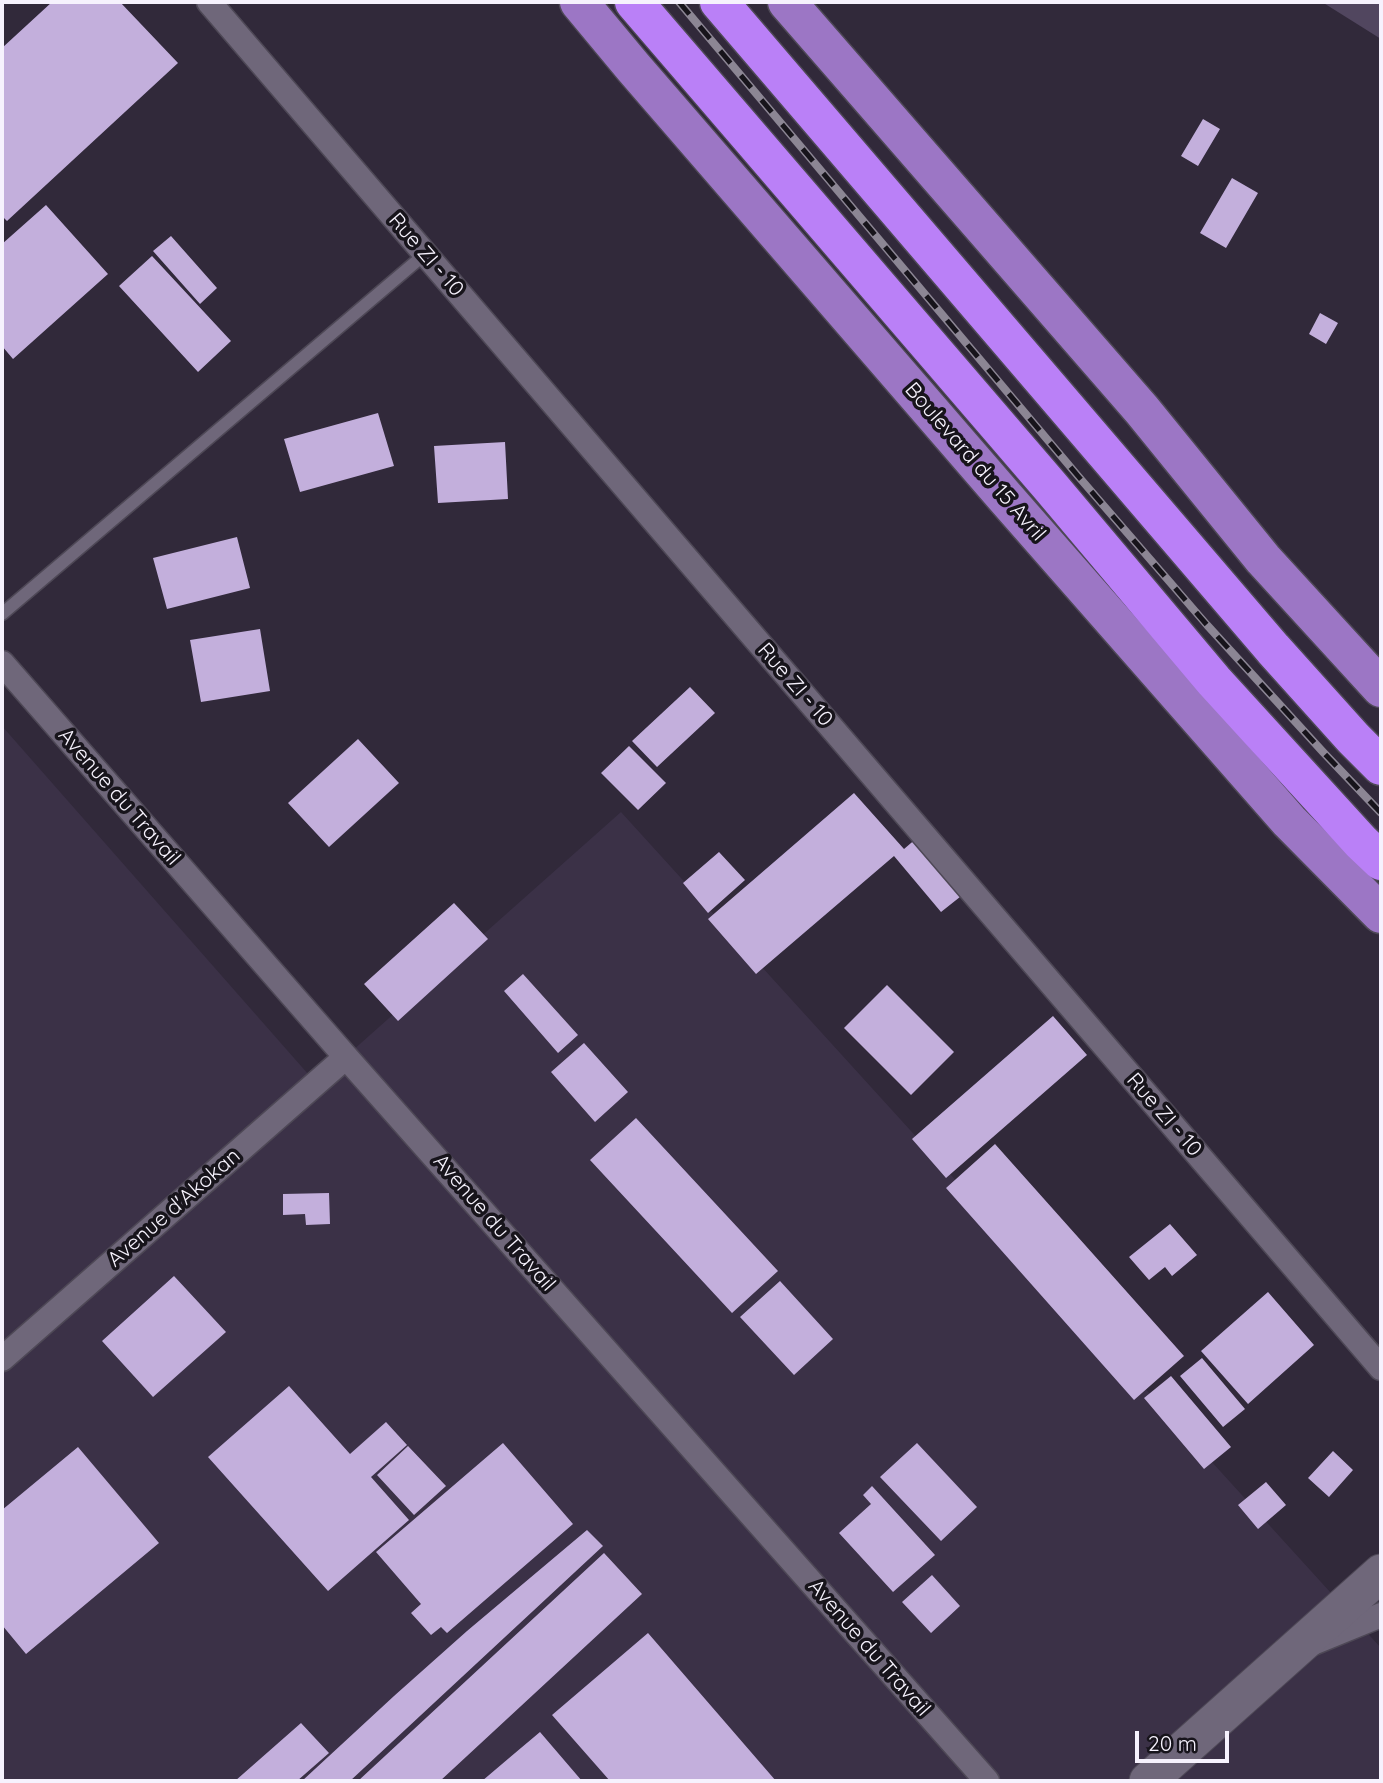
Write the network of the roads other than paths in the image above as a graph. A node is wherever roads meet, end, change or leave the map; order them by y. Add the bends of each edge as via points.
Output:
1 (209, 2) edge
2 (579, 2) edge
3 (634, 2) edge
4 (719, 2) edge
5 (787, 2) edge
6 (425, 254) junction
7 (2, 614) edge
8 (2, 663) edge
9 (1372, 672) edge
10 (1381, 766) edge
11 (1381, 861) edge
12 (1381, 914) edge
13 (346, 1057) junction
14 (2, 1359) edge
15 (1381, 1368) edge
16 (1381, 1573) edge
17 (1381, 1615) edge
18 (1293, 1652) junction
19 (987, 1781) edge
20 (1148, 1781) edge

1 - 6 street, Rue ZI - 10
2 - 12 main road, Boulevard du 15 Avril via 1280,811
3 - 11 highway, Boulevard du 15 Avril via 1214,681
4 - 10 highway via 1273,649
5 - 9 main road via 1142,410 1264,559
6 - 7 lane
6 - 15 street, Rue ZI - 10
8 - 13 street, Avenue du Travail
13 - 14 street, Avenue d'Akokan
13 - 19 street, Avenue du Travail
16 - 18 street
17 - 18 street
18 - 20 street

